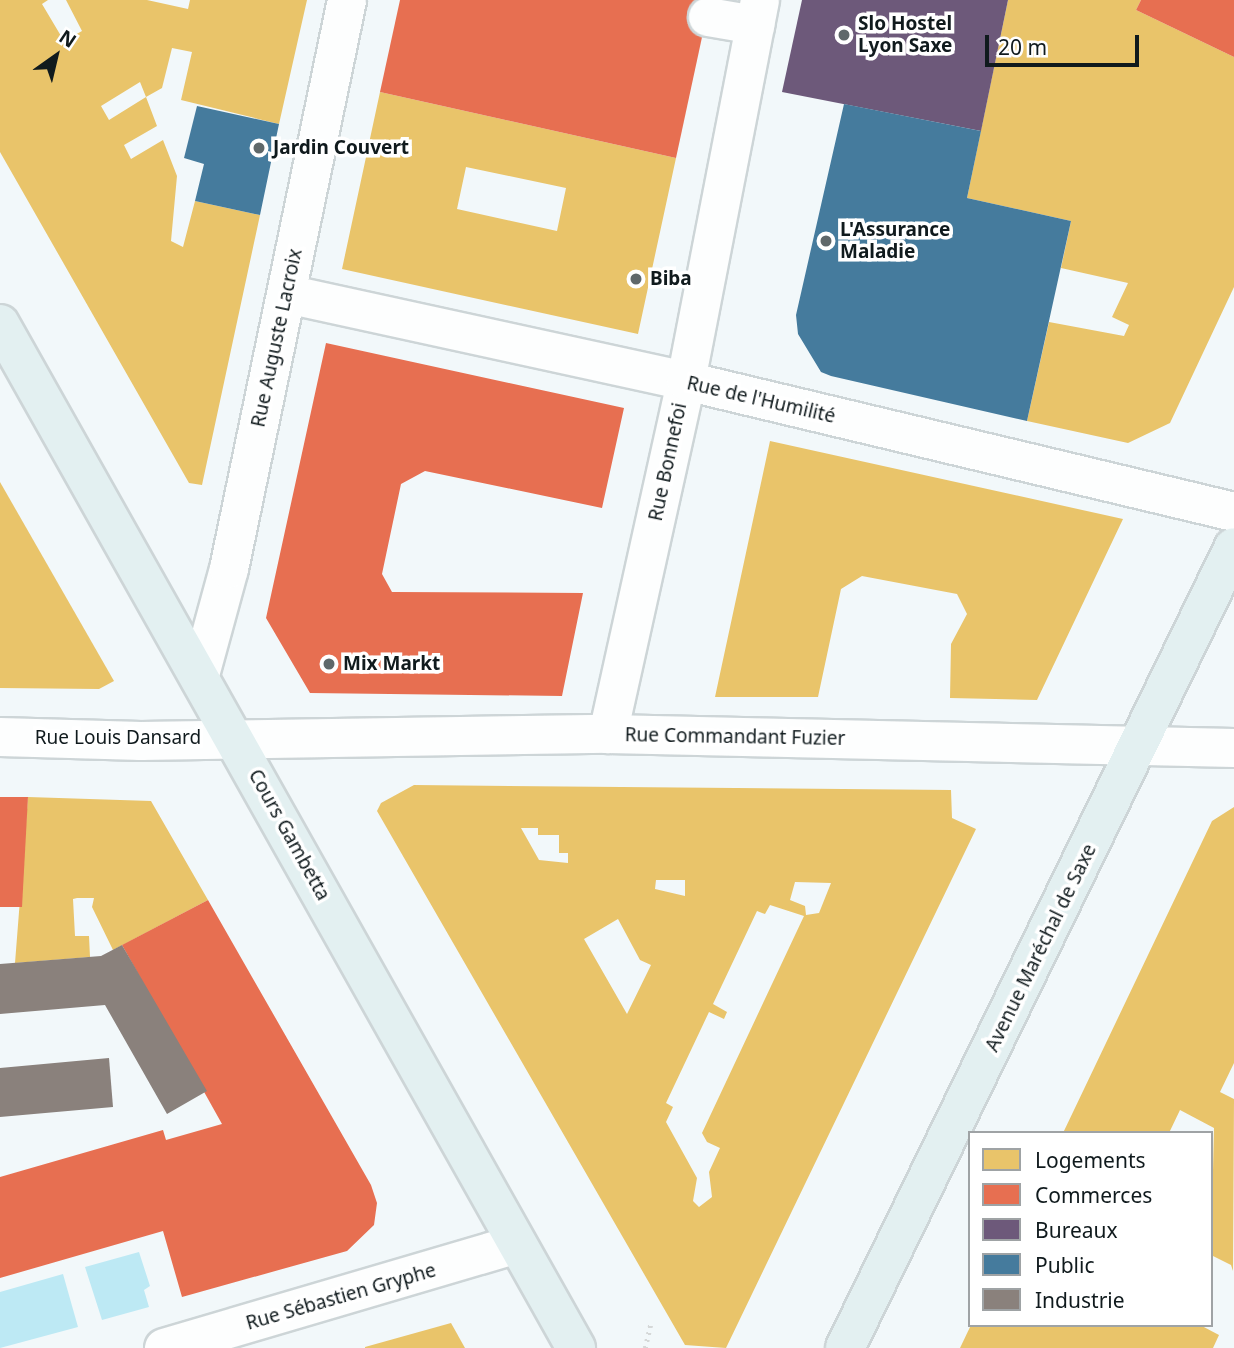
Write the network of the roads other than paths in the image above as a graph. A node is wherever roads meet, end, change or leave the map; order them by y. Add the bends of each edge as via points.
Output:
1 (347, 0) edge
2 (758, 13) edge
3 (708, 17) dead end
4 (287, 294) junction
5 (0, 324) edge
6 (686, 381) junction
7 (1234, 512) edge
8 (1234, 547) edge
9 (200, 675) junction
10 (608, 733) junction
11 (0, 737) edge
12 (235, 738) junction
13 (1138, 746) junction
14 (1234, 748) edge
15 (517, 1244) junction
16 (164, 1348) edge
17 (576, 1348) edge
18 (845, 1348) edge

1 - 4 street, Rue Auguste Lacroix
2 - 3 street, Rue Bonnefoi
2 - 6 street, Rue Bonnefoi
4 - 6 street, Rue de l'Humilité
4 - 9 street, Rue Auguste Lacroix via 229,569
5 - 9 main road, Cours Gambetta
6 - 7 street, Rue de l'Humilité
6 - 10 street, Rue Bonnefoi
8 - 13 main road, Avenue Maréchal de Saxe
9 - 12 main road, Cours Gambetta
10 - 12 street, Rue Commandant Fuzier
10 - 13 street, Rue Commandant Fuzier
11 - 12 street, Rue Louis Dansard
12 - 15 main road, Cours Gambetta
13 - 14 street, Rue Commandant Fuzier
13 - 18 main road, Avenue Maréchal de Saxe
15 - 16 street, Rue Sébastien Gryphe
15 - 17 main road, Cours Gambetta

